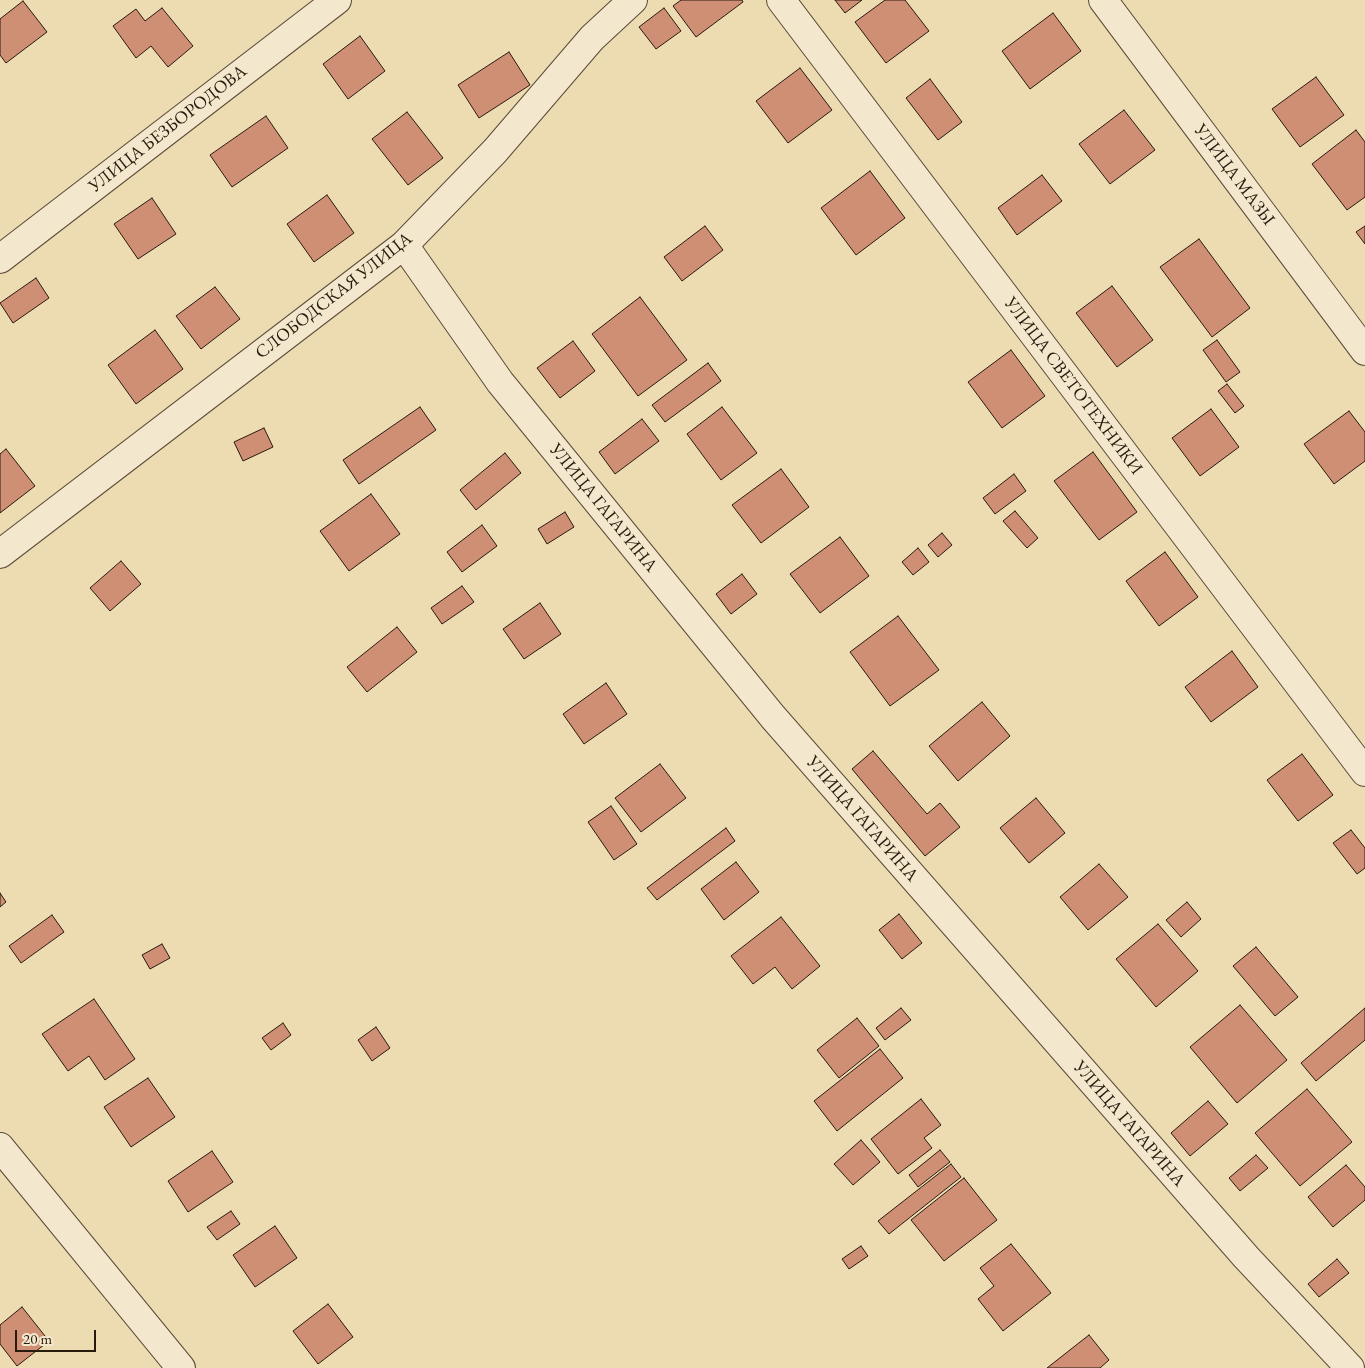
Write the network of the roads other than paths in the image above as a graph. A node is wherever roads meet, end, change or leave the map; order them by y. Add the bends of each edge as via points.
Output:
1 (337, 0) edge
2 (633, 0) edge
3 (781, 0) edge
4 (1103, 0) edge
5 (404, 246) junction
6 (0, 259) edge
7 (1365, 351) edge
8 (0, 554) edge
9 (1365, 772) edge
10 (0, 1146) edge
11 (181, 1368) edge
12 (1350, 1368) edge

1 - 6 street, УЛИЦА БЕЗБОРОДОВА
2 - 5 street, СЛОБОДСКАЯ УЛИЦА via 592,38 495,151
3 - 9 street, УЛИЦА СВЕТОТЕХНИКИ
4 - 7 street, УЛИЦА МАЗЫ
5 - 8 street, СЛОБОДСКАЯ УЛИЦА
5 - 12 street, УЛИЦА ГАГАРИНА via 500,382 773,717 1246,1258
10 - 11 street

